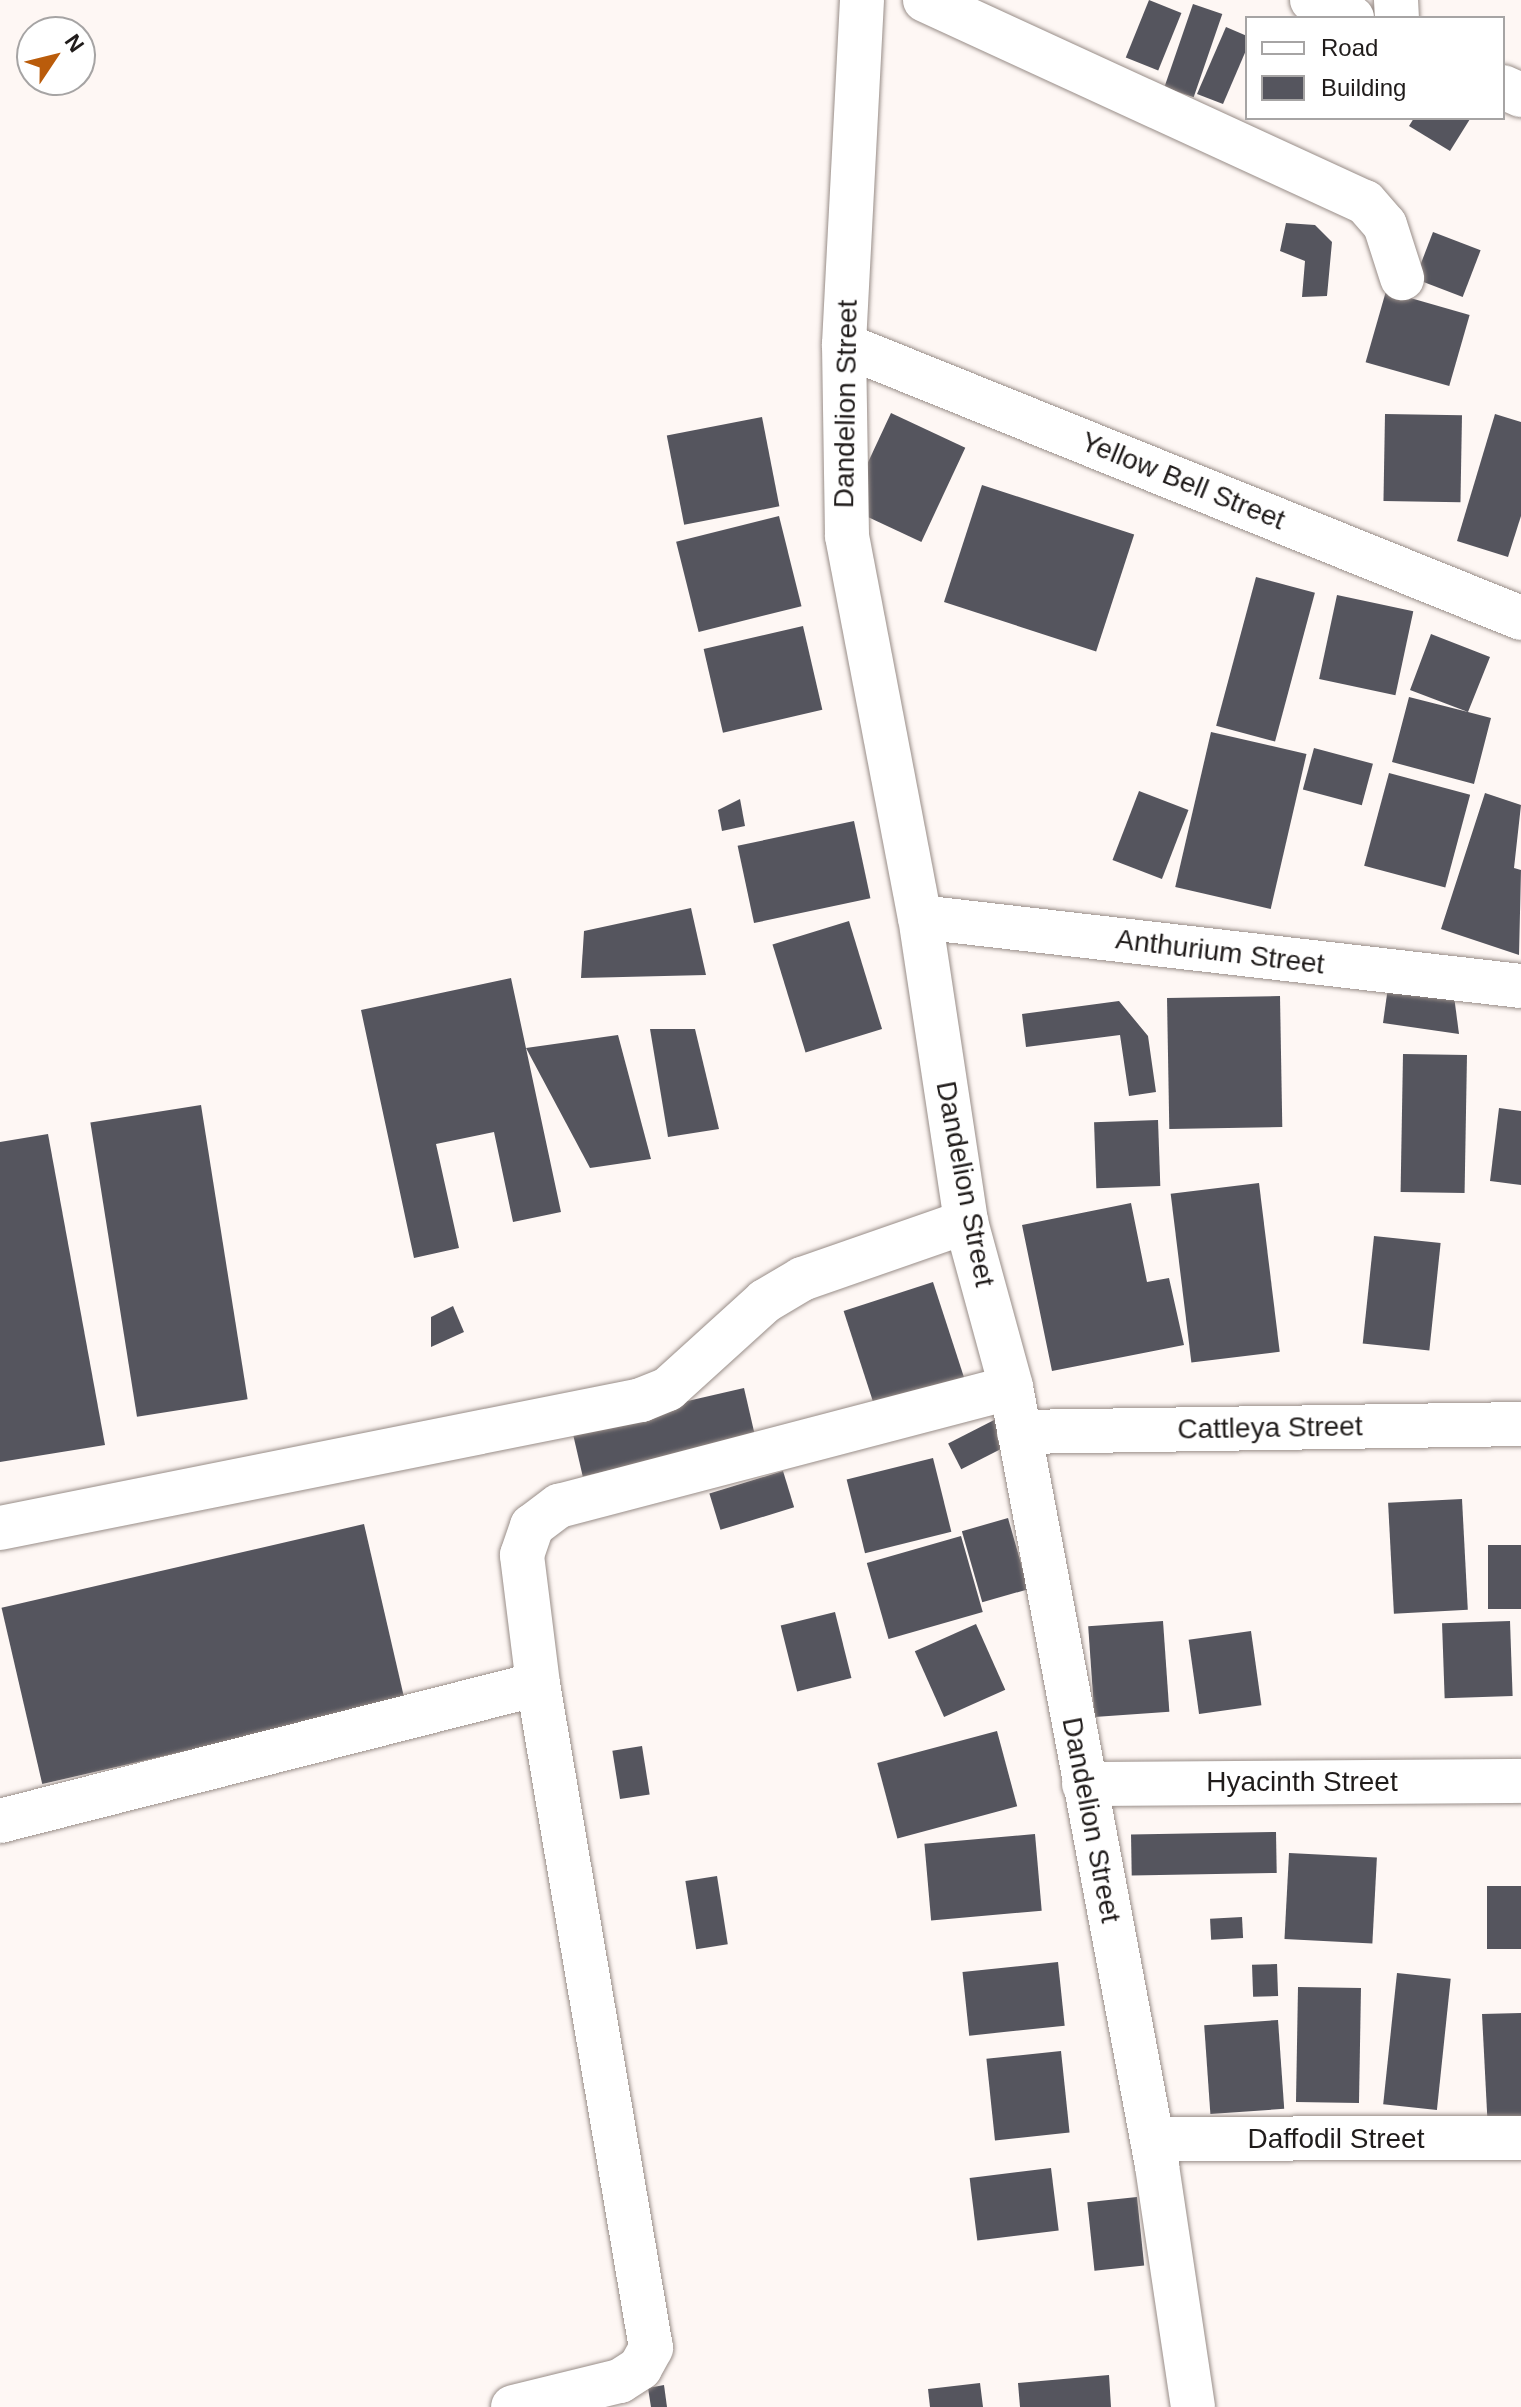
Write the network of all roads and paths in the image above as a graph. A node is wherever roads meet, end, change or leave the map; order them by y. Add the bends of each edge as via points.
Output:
1 (862, 0) edge
2 (925, 0) edge
3 (1312, 0) edge
4 (1348, 16) edge
5 (1402, 278) dead end
6 (844, 345) junction
7 (1521, 618) edge
8 (920, 917) junction
9 (1521, 986) edge
10 (966, 1222) junction
11 (1011, 1387) junction
12 (1521, 1424) edge
13 (1019, 1432) junction
14 (0, 1528) edge
15 (538, 1684) junction
16 (1521, 1781) edge
17 (1084, 1784) junction
18 (0, 1821) edge
19 (1521, 2138) edge
20 (1152, 2139) junction
21 (513, 2407) edge
22 (1193, 2407) edge

1 - 6 street, Dandelion Street
2 - 5 street via 1365,202 1385,225
3 - 4 street
6 - 7 street, Yellow Bell Street
6 - 8 street, Dandelion Street via 847,536
8 - 9 street, Anthurium Street
8 - 10 street, Dandelion Street
10 - 11 street, Dandelion Street
10 - 14 street via 802,1279 765,1301 668,1389 641,1400
11 - 13 street, Dandelion Street
11 - 15 street via 559,1506 532,1526 522,1555
12 - 13 street, Cattleya Street
13 - 17 street, Dandelion Street
15 - 18 street
15 - 21 street via 651,2348 640,2368 620,2381
16 - 17 street, Hyacinth Street
17 - 20 street, Dandelion Street
19 - 20 street, Daffodil Street
20 - 22 street, Dandelion Street

